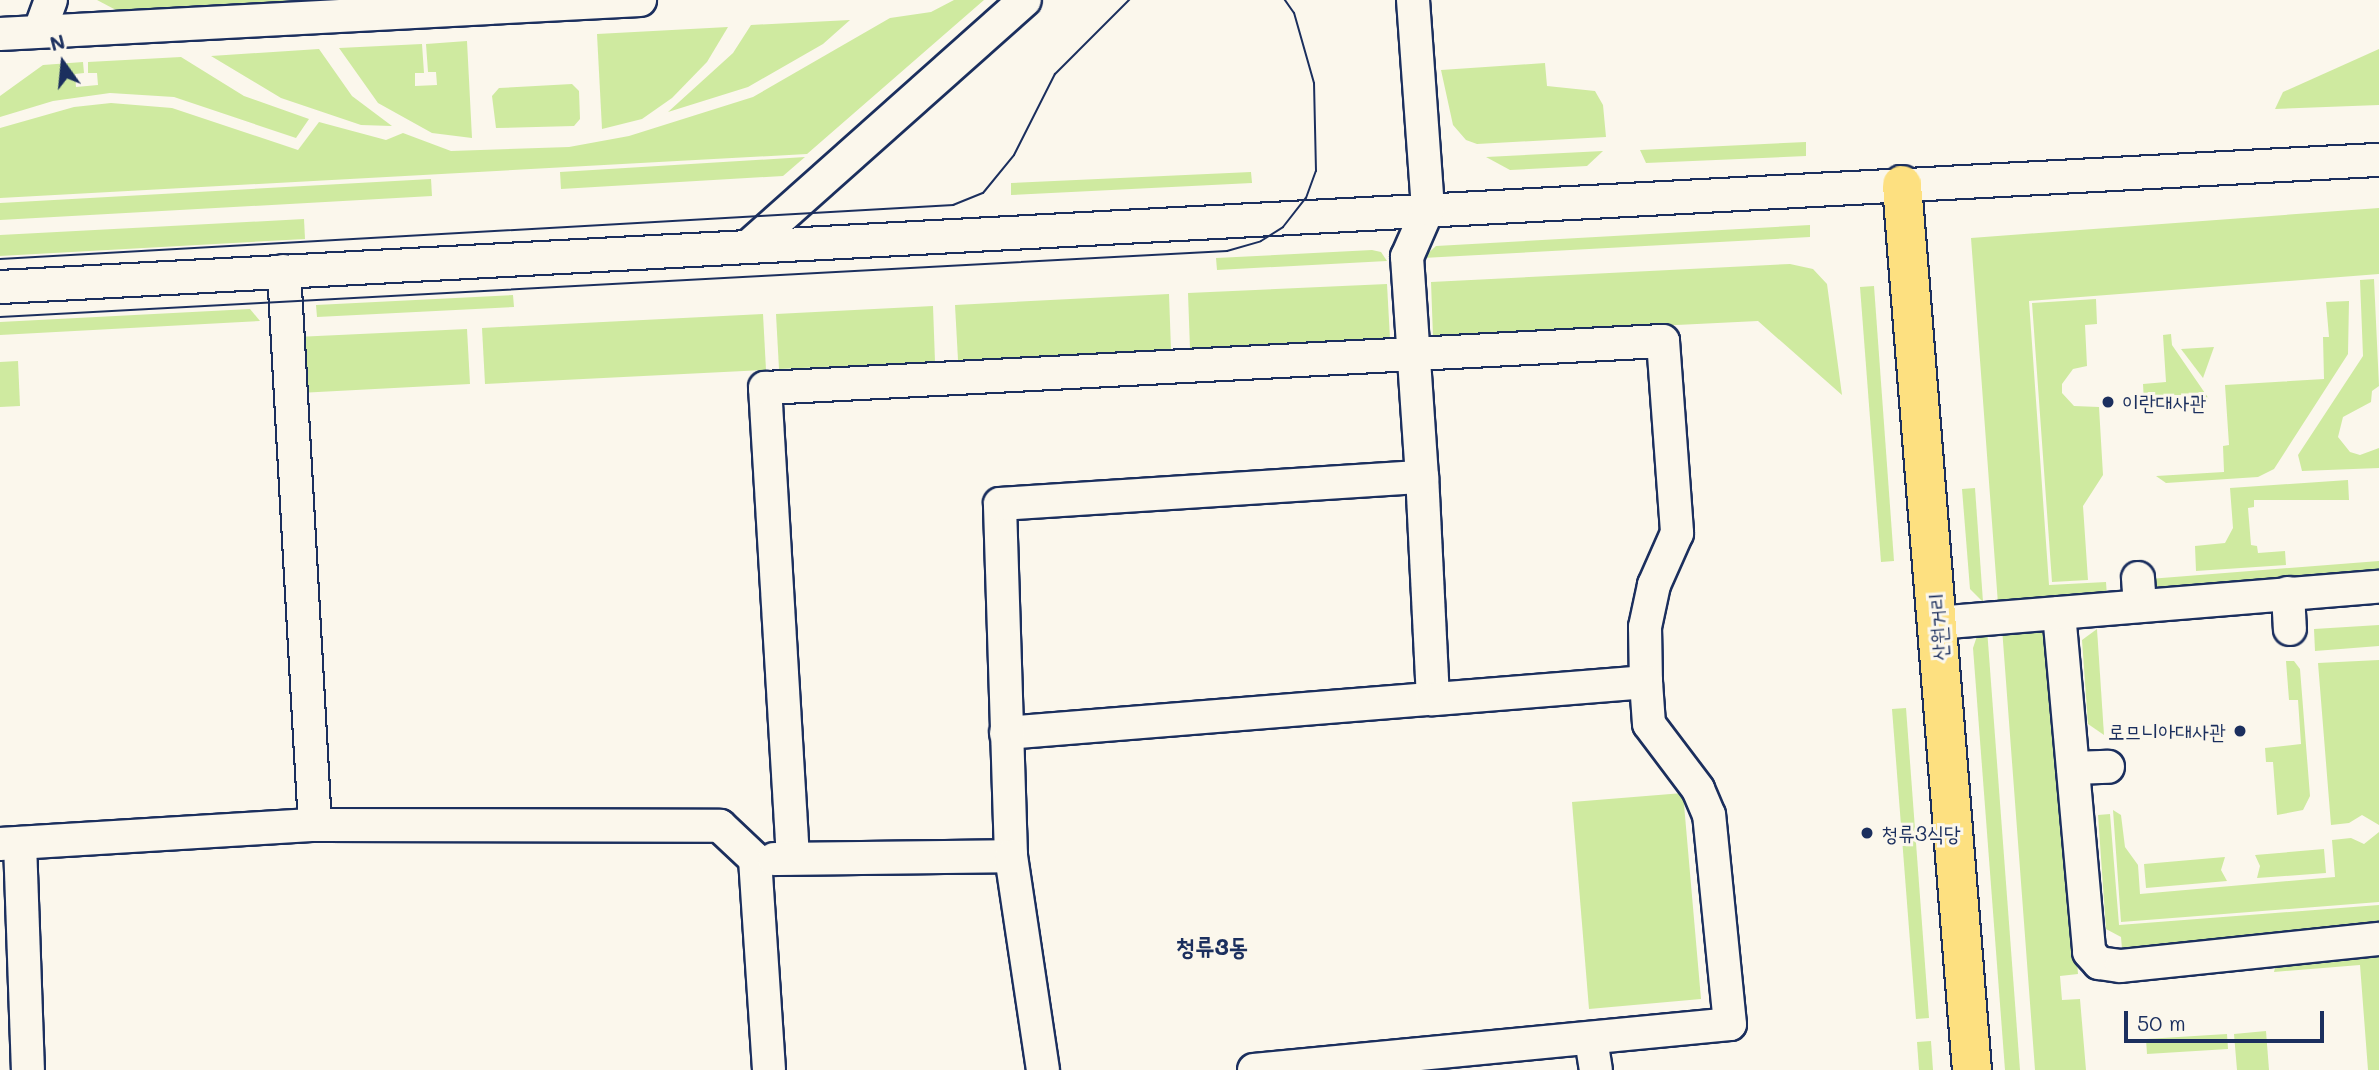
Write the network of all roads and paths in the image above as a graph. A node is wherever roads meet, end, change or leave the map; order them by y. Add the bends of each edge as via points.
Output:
1 (51, 0) edge
2 (640, 0) edge
3 (1025, 0) edge
4 (1413, 0) edge
5 (581, 2) edge
6 (475, 5) edge
7 (40, 30) junction
8 (0, 34) edge
9 (2379, 160) edge
10 (1902, 185) junction
11 (1428, 209) junction
12 (750, 245) junction
13 (284, 271) junction
14 (0, 287) edge
15 (1413, 354) junction
16 (1422, 477) junction
17 (2379, 587) edge
18 (2288, 593) junction
19 (2059, 613) junction
20 (1937, 623) junction
21 (2291, 629) dead end
22 (1646, 682) junction
23 (1433, 699) junction
24 (1006, 733) junction
25 (2108, 767) dead end
26 (2073, 768) junction
27 (315, 825) junction
28 (10, 844) edge
29 (1011, 856) junction
30 (755, 859) junction
31 (793, 859) junction
32 (2379, 939) edge
33 (1591, 1039) junction
34 (27, 1070) edge
35 (769, 1070) edge
36 (1043, 1070) edge
37 (1254, 1070) edge
38 (1596, 1070) edge
39 (1972, 1070) edge

1 - 7 street
2 - 5 street
3 - 12 street
4 - 11 street
5 - 6 street
6 - 7 street
7 - 8 street
9 - 10 street
10 - 11 street
10 - 20 main road, 산원거리
11 - 12 street
11 - 15 street via 1407,257
12 - 13 street
13 - 14 street
13 - 27 street
15 - 16 street
15 - 22 street via 1663,341 1677,533 1654,585 1647,616
15 - 31 street via 765,388
16 - 23 street
16 - 24 street via 1000,504
17 - 18 street
18 - 19 street via 2139,592
18 - 21 street
19 - 20 street
19 - 26 street
20 - 39 main road, 산원거리
22 - 23 street
22 - 33 street via 1649,724 1698,789 1709,815 1730,1024
23 - 24 street
24 - 29 street
25 - 26 street
26 - 32 street via 2089,952 2122,979
27 - 28 street
27 - 30 street via 720,825
28 - 34 street
29 - 31 street
29 - 36 street
30 - 31 street
30 - 35 street
33 - 37 street
33 - 38 street

